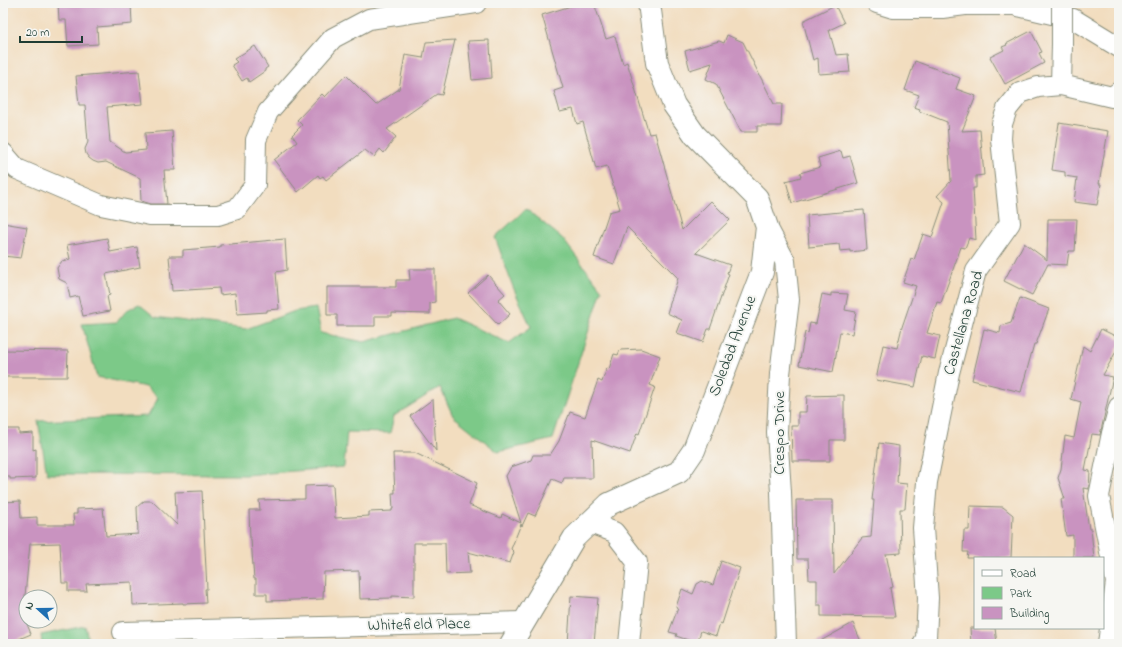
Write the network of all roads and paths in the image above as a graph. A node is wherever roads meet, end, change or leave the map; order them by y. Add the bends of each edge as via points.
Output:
1 (476, 3) edge
2 (649, 3) edge
3 (877, 3) edge
4 (1062, 3) edge
5 (1119, 47) edge
6 (1061, 85) junction
7 (1119, 92) edge
8 (3, 153) edge
9 (767, 227) junction
10 (1119, 407) edge
11 (590, 523) junction
12 (523, 622) junction
13 (123, 632) dead end
14 (511, 644) edge
15 (629, 644) edge
16 (786, 644) edge
17 (923, 644) edge
18 (1108, 644) edge

1 - 8 street via 369,19 334,38 268,112 256,140 255,185 237,208 218,215 150,215 101,205 17,169
2 - 9 street, Soledad Avenue via 657,64 674,105 695,135 757,198
3 - 5 street via 893,8 1014,5 1073,19
4 - 6 street, bridge
6 - 7 street, Castellana Road via 1112,97
6 - 17 street, Castellana Road via 1038,87 1020,93 1006,109 1002,124 1001,139 1010,222 976,271 948,381 927,482 923,528 928,598 926,638
9 - 11 street, Soledad Avenue via 762,272 694,450 678,472 609,504
9 - 16 street, Crespo Drive via 785,261 789,300 780,374 778,432
10 - 18 street via 1099,496 1116,582
11 - 12 street, Soledad Avenue via 574,538
11 - 15 street via 614,532 637,562
12 - 13 street, Whitefield Place
12 - 14 street, Soledad Avenue

